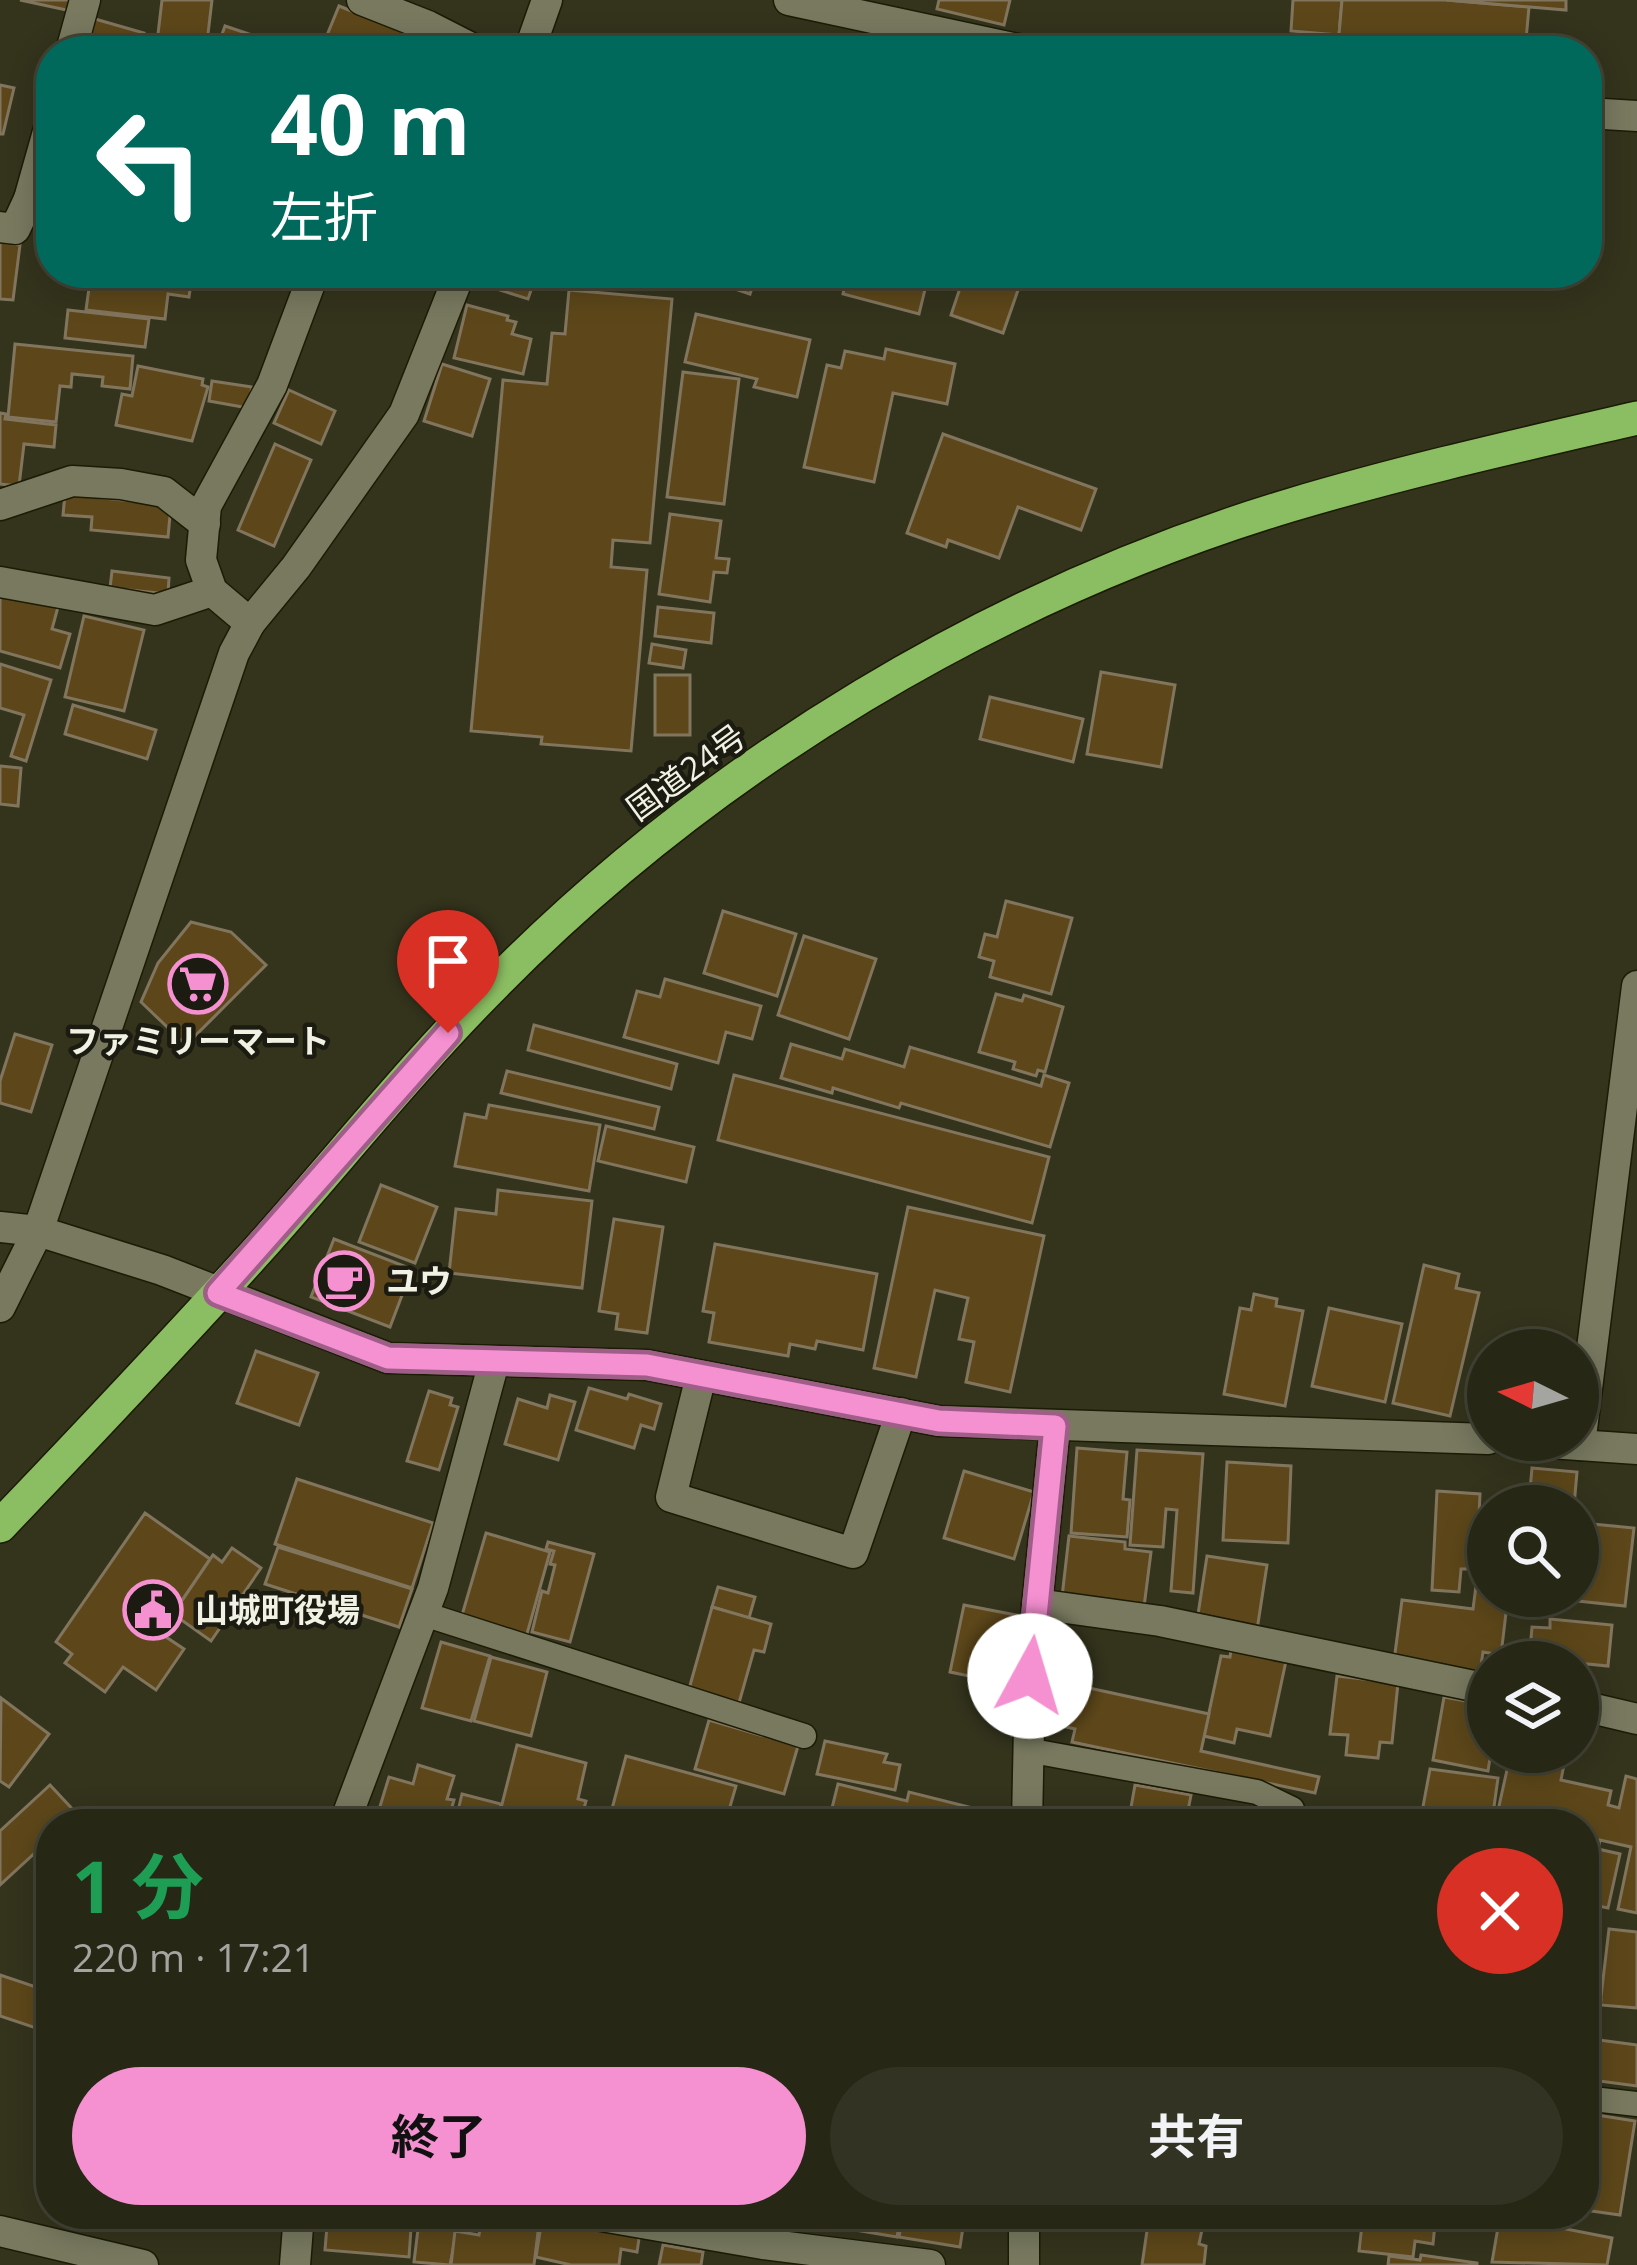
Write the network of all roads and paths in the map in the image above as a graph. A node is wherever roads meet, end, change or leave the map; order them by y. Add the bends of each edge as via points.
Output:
1 (85, 0) edge
2 (362, 0) edge
3 (547, 0) edge
4 (789, 0) edge
5 (74, 36) edge
6 (448, 36) edge
7 (534, 36) edge
8 (957, 36) edge
9 (1602, 114) edge
10 (1637, 116) edge
11 (36, 205) edge
12 (0, 227) edge
13 (308, 288) edge
14 (449, 288) edge
15 (1637, 418) edge
16 (0, 505) edge
17 (205, 524) junction
18 (0, 582) edge
19 (212, 591) junction
20 (250, 623) junction
21 (1637, 986) edge
22 (0, 1227) edge
23 (38, 1231) junction
24 (218, 1293) junction
25 (0, 1307) edge
26 (1594, 1329) edge
27 (494, 1362) junction
28 (701, 1376) junction
29 (902, 1413) junction
30 (1055, 1426) junction
31 (1467, 1437) edge
32 (1599, 1446) edge
33 (1637, 1449) edge
34 (0, 1526) edge
35 (1037, 1604) junction
36 (424, 1614) junction
37 (1467, 1685) edge
38 (1599, 1710) edge
39 (1637, 1719) edge
40 (804, 1736) dead end
41 (1028, 1750) junction
42 (1292, 1808) dead end
43 (350, 1809) edge
44 (1027, 1809) edge
45 (1599, 2100) edge
46 (1637, 2104) edge
47 (297, 2229) edge
48 (677, 2229) edge
49 (1024, 2229) edge
50 (0, 2231) edge
51 (143, 2265) edge
52 (295, 2265) edge
53 (930, 2265) edge
54 (1024, 2265) edge

1 - 5 street
2 - 6 street
3 - 7 street
4 - 8 street
9 - 10 street
11 - 12 street via 14,229
13 - 17 street via 272,385 206,506
14 - 20 street via 404,414
15 - 24 highway, 国道24号 via 1417,470 1176,544 1013,615 813,729 652,843 496,982
16 - 17 street via 72,481 121,484 164,492
17 - 19 street via 201,560
18 - 19 street via 155,610
19 - 20 street
20 - 23 street
21 - 26 street
22 - 23 street
23 - 24 street
23 - 25 street
24 - 27 street via 388,1358
24 - 34 highway, 国道24号
27 - 28 street via 647,1365
27 - 36 street
28 - 29 street
28 - 29 street via 671,1497 853,1553
29 - 30 street
30 - 31 street
30 - 35 street
32 - 33 street
35 - 37 street
35 - 41 street
36 - 40 lane
36 - 43 street
38 - 39 street
41 - 42 lane via 1257,1792
41 - 44 street
45 - 46 lane
47 - 52 street
48 - 53 street
49 - 54 street
50 - 51 street

